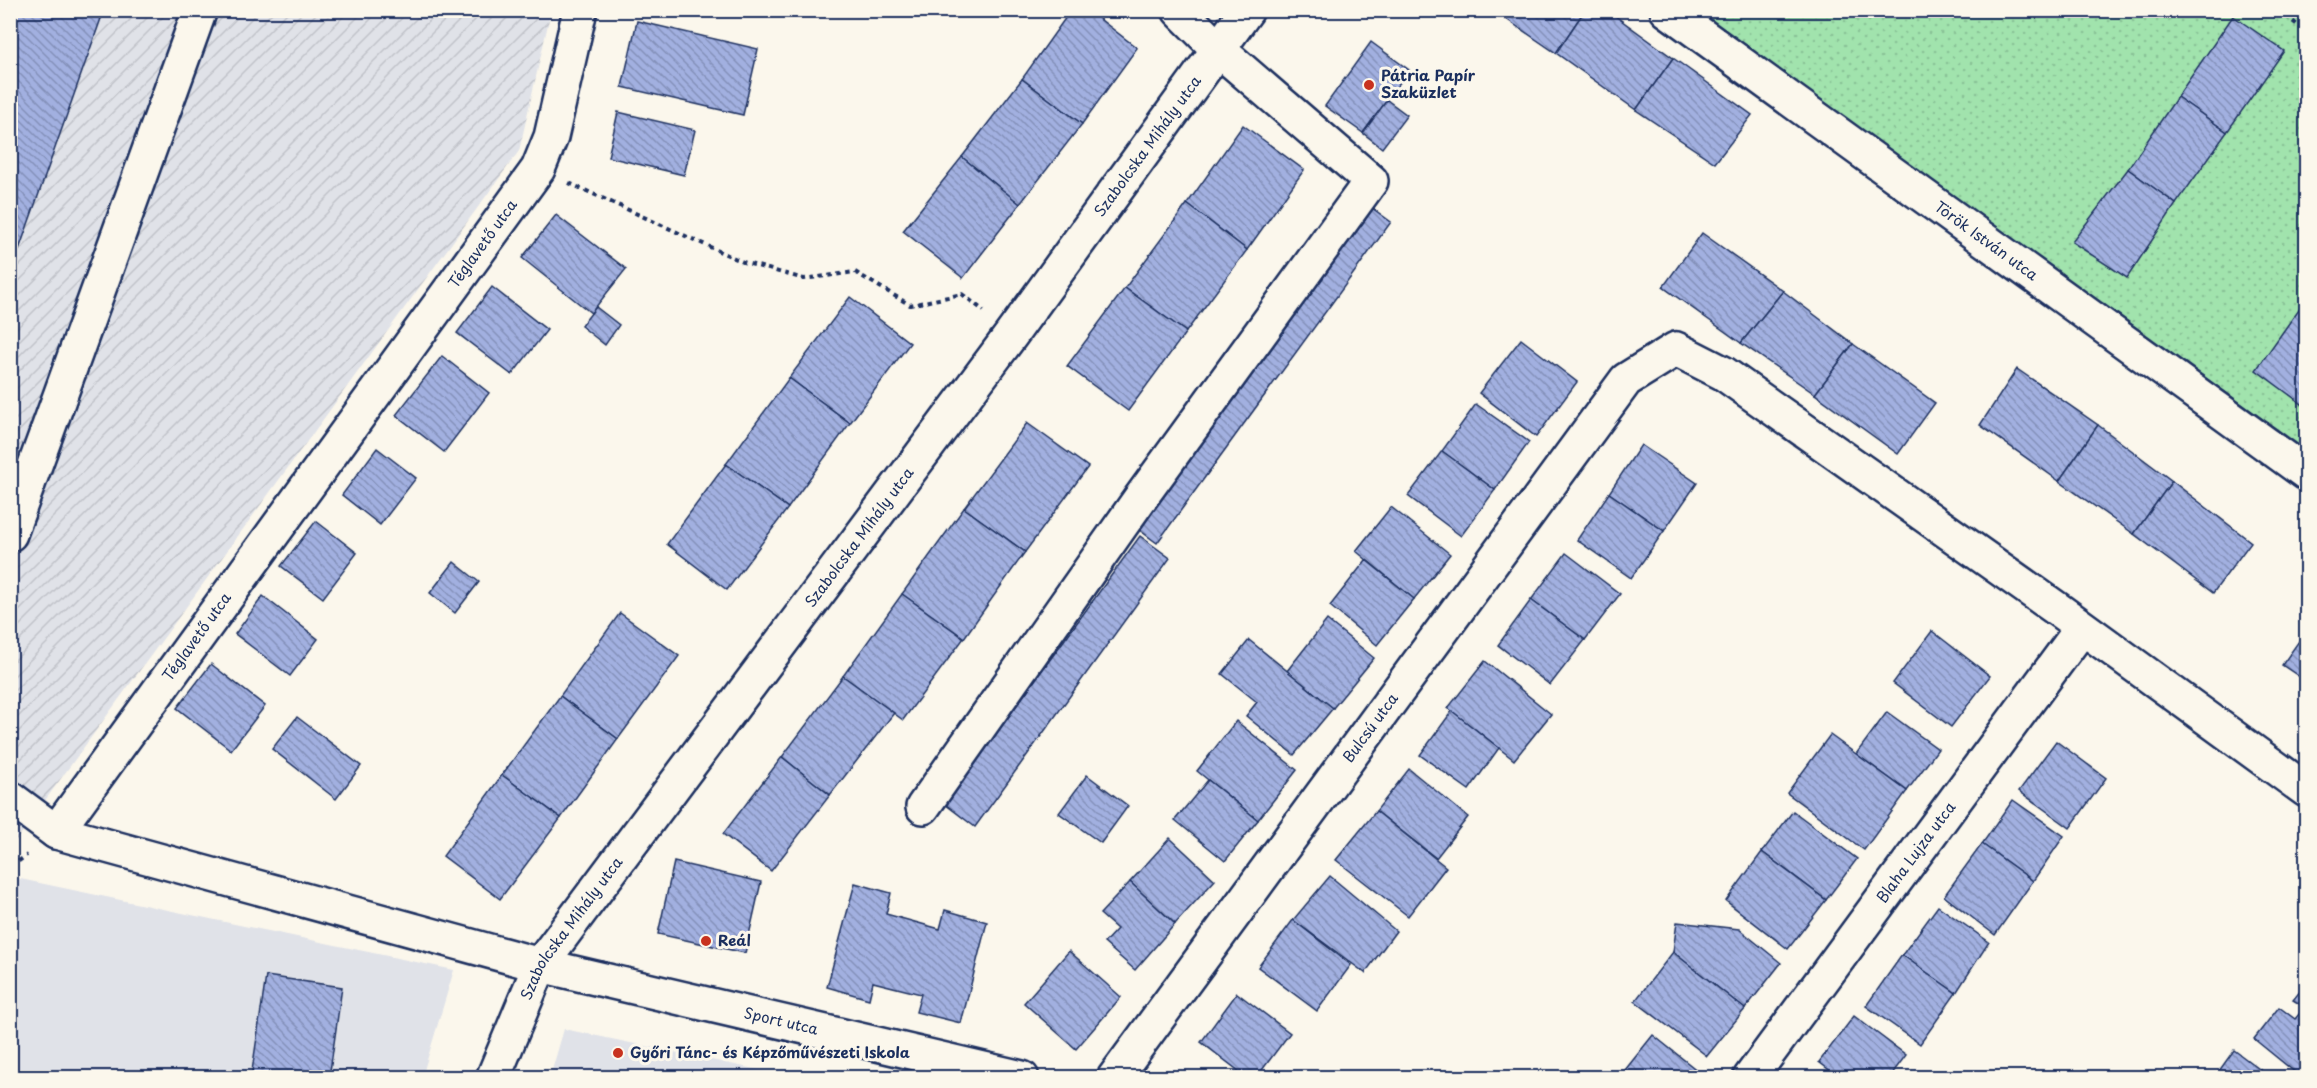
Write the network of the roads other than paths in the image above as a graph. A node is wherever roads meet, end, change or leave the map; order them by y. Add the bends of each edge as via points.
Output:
1 (200, 10) edge
2 (580, 10) edge
3 (1179, 10) edge
4 (1247, 10) edge
5 (1667, 10) edge
6 (1219, 50) junction
7 (2307, 473) edge
8 (10, 534) edge
9 (2082, 628) junction
10 (2307, 790) edge
11 (10, 798) edge
12 (923, 807) dead end
13 (56, 832) junction
14 (540, 965) junction
15 (493, 1077) edge
16 (1022, 1077) edge
17 (1114, 1077) edge
18 (1750, 1077) edge

1 - 8 street
2 - 13 street, Téglavető utca via 551,137 538,169
3 - 6 street
4 - 6 street, Szabolcska Mihály utca
5 - 7 street, Török István utca
6 - 12 street via 1371,181 1138,500
6 - 14 street, Szabolcska Mihály utca
9 - 10 street
9 - 17 street, Bulcsú utca via 1723,373 1676,349 1626,380
9 - 18 street, Blaha Lujza utca
11 - 13 street
13 - 14 street
14 - 15 street, Szabolcska Mihály utca
14 - 16 street, Sport utca

